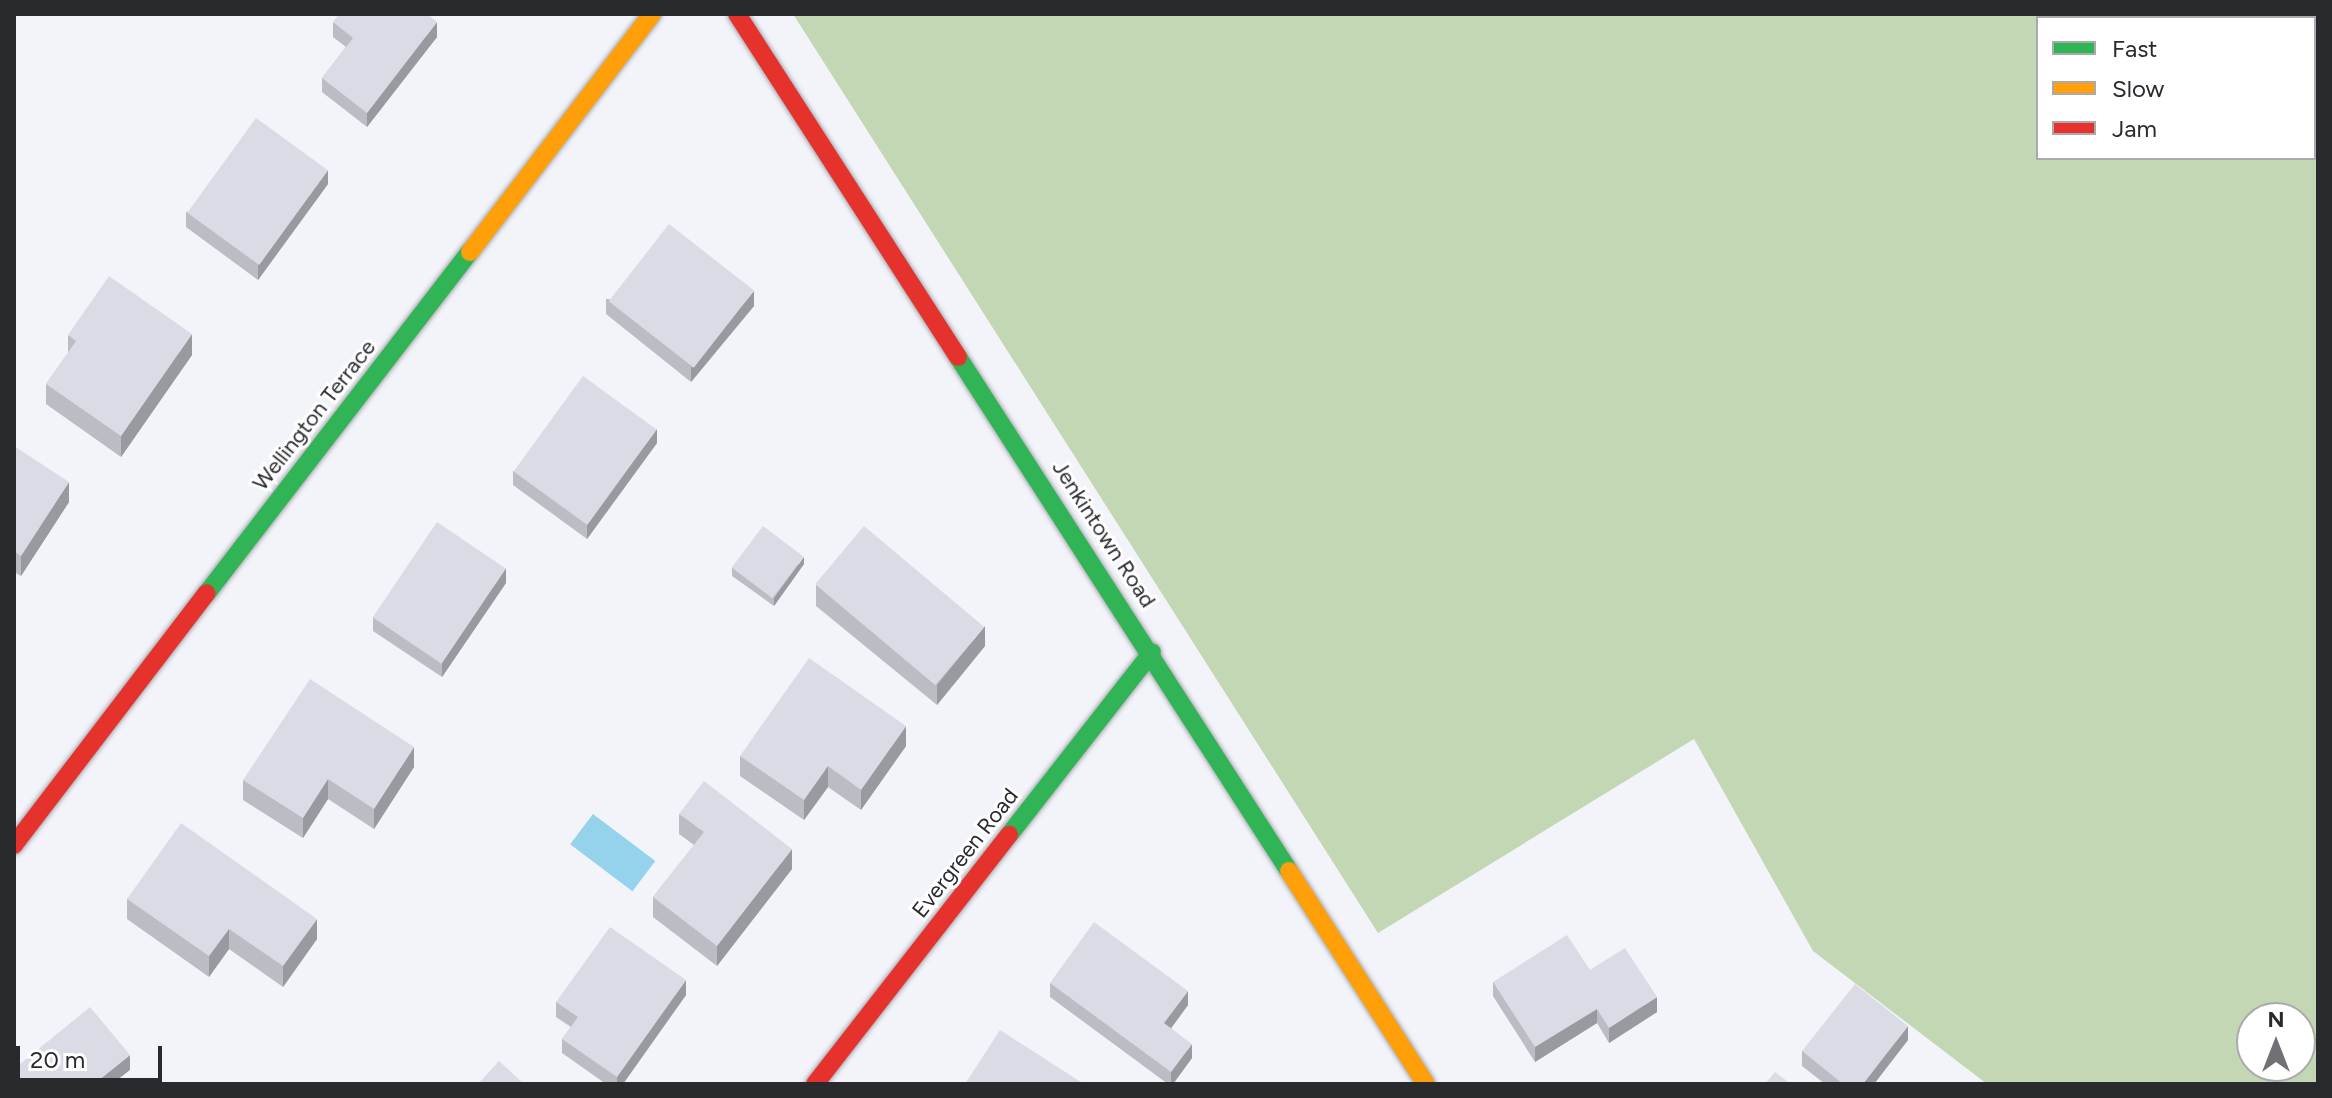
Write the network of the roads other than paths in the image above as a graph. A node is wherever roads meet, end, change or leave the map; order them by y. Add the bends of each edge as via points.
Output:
1 (652, 14) edge
2 (737, 14) edge
3 (1152, 652) junction
4 (14, 845) edge
5 (815, 1084) edge
6 (1426, 1084) edge

1 - 4 street, Wellington Terrace
2 - 3 street, Jenkintown Road
3 - 5 street, Evergreen Road
3 - 6 street, Jenkintown Road

